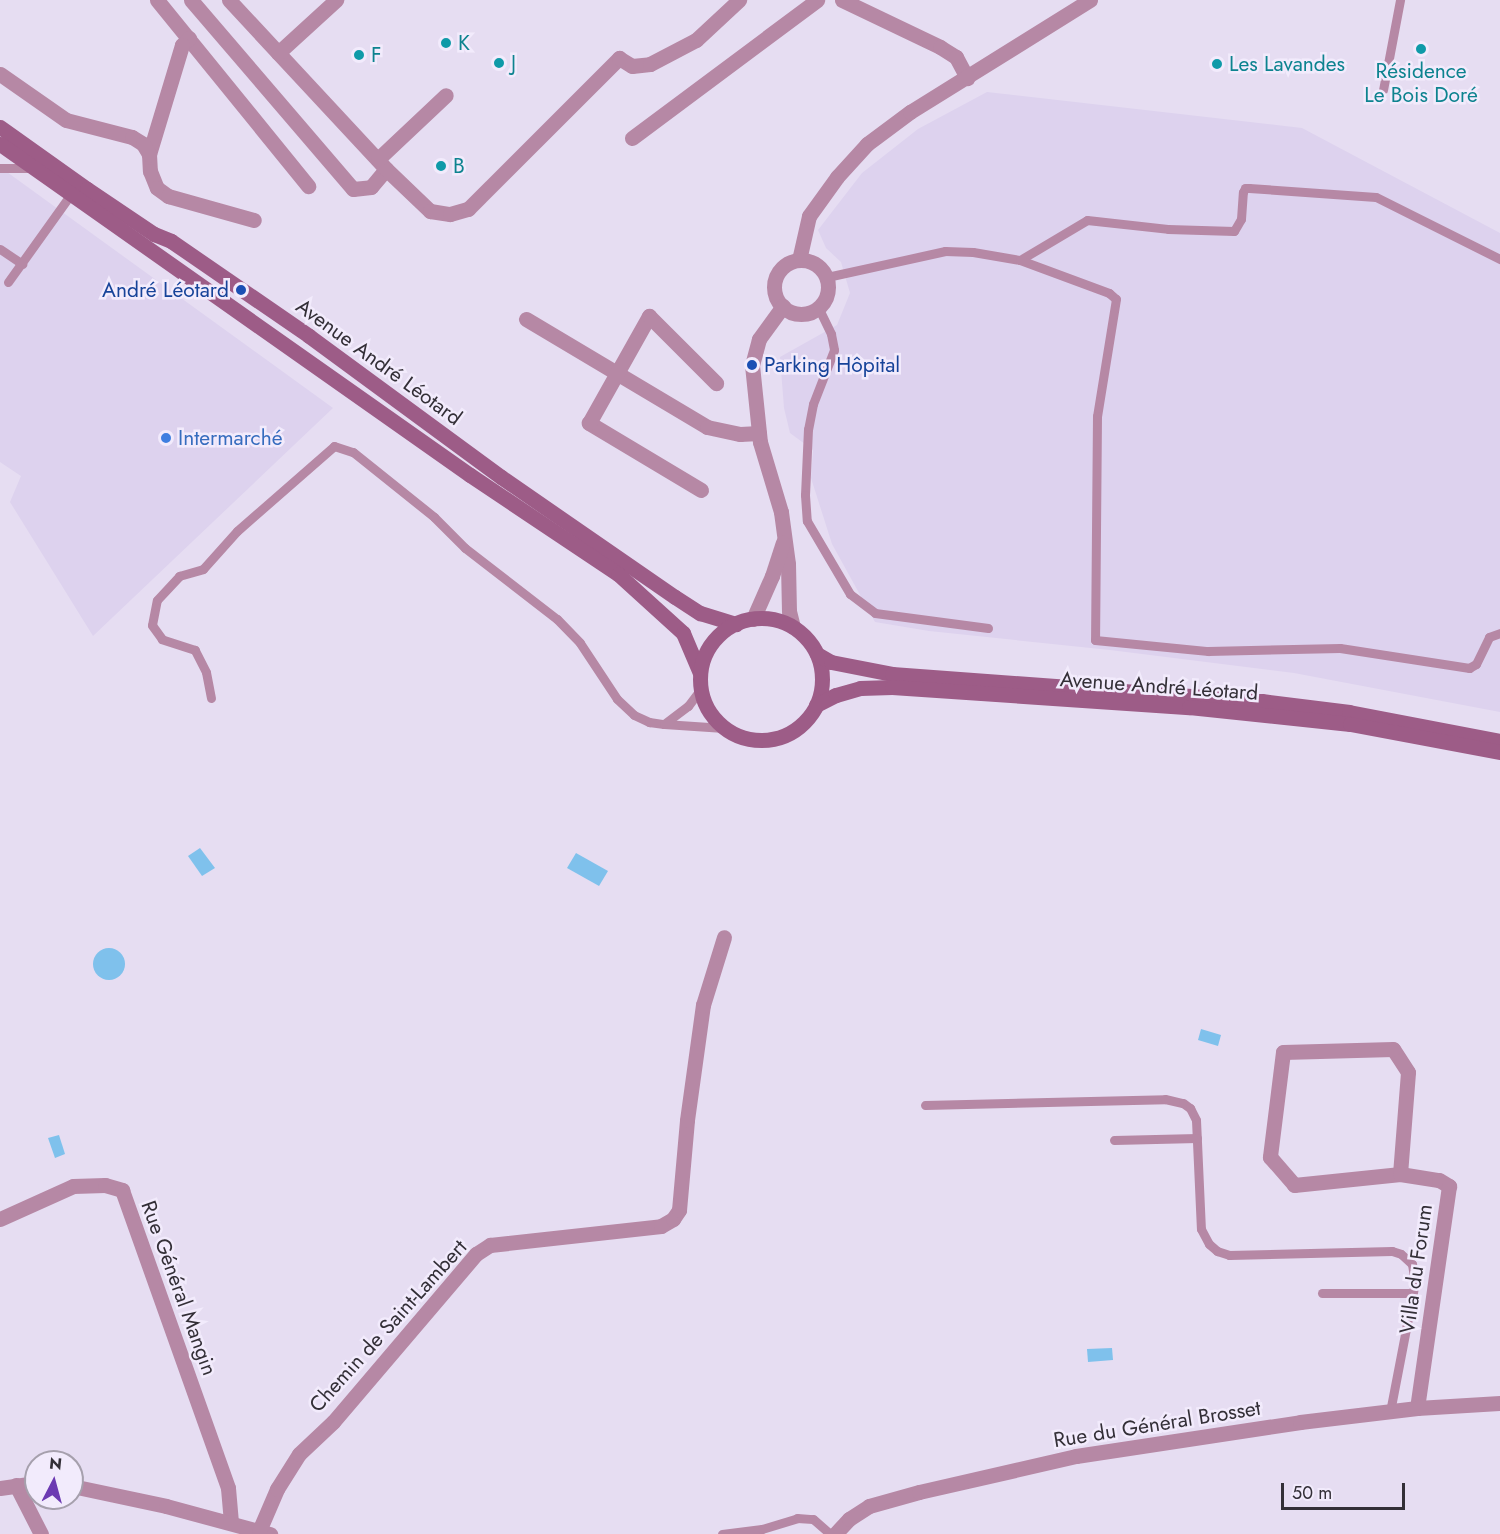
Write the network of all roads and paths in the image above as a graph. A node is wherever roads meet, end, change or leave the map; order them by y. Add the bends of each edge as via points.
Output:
1 (157, 0) edge
2 (191, 0) edge
3 (229, 0) edge
4 (336, 0) edge
5 (739, 0) edge
6 (817, 0) edge
7 (842, 0) edge
8 (1090, 0) edge
9 (1400, 0) edge
10 (189, 38) junction
11 (278, 53) junction
12 (0, 74) edge
13 (967, 78) junction
14 (1383, 90) dead end
15 (446, 95) dead end
16 (0, 127) edge
17 (632, 138) dead end
18 (0, 144) edge
19 (149, 154) junction
20 (382, 164) junction
21 (0, 168) edge
22 (33, 168) junction
23 (308, 186) dead end
24 (87, 189) junction
25 (71, 194) junction
26 (254, 220) dead end
27 (1, 248) edge
28 (1500, 259) edge
29 (798, 260) junction
30 (1020, 260) junction
31 (22, 264) junction
32 (827, 277) junction
33 (8, 282) dead end
34 (783, 306) junction
35 (818, 307) junction
36 (526, 319) dead end
37 (616, 372) junction
38 (716, 383) dead end
39 (759, 434) junction
40 (701, 490) dead end
41 (785, 537) junction
42 (753, 619) junction
43 (736, 624) junction
44 (793, 627) junction
45 (988, 628) dead end
46 (1500, 633) edge
47 (817, 654) junction
48 (700, 673) junction
49 (701, 689) junction
50 (211, 698) dead end
51 (816, 705) junction
52 (664, 724) junction
53 (724, 728) junction
54 (1500, 741) edge
55 (1500, 753) edge
56 (723, 937) dead end
57 (925, 1105) dead end
58 (1197, 1138) junction
59 (1114, 1140) dead end
60 (1400, 1174) junction
61 (0, 1219) edge
62 (1322, 1293) dead end
63 (1412, 1293) junction
64 (1500, 1403) edge
65 (1417, 1408) junction
66 (1390, 1412) junction
67 (24, 1484) edge
68 (16, 1485) junction
69 (0, 1488) edge
70 (84, 1488) edge
71 (231, 1523) junction
72 (264, 1533) edge
73 (41, 1534) edge
74 (722, 1534) edge
75 (830, 1534) edge
76 (835, 1534) edge

1 - 10 street
2 - 20 street via 353,189 371,187
3 - 11 street
4 - 11 street
5 - 20 street via 696,40 650,64 632,66 619,58 468,209 450,214 429,211
6 - 17 street
7 - 13 street via 940,47 956,57
8 - 13 street
9 - 14 lane
10 - 19 street via 182,45
10 - 23 street
11 - 20 street
12 - 19 street via 66,120 132,137
13 - 29 street via 910,112 867,144 809,216
15 - 20 street
16 - 24 main road, Avenue André Léotard
18 - 22 main road, Avenue André Léotard
19 - 26 street via 157,188 168,196
21 - 22 lane
22 - 25 main road, Avenue André Léotard
24 - 25 lane
24 - 43 main road, Avenue André Léotard via 171,241 309,336 501,477 675,597 700,613
25 - 31 lane
25 - 48 main road, Avenue André Léotard via 470,475 618,574 683,633
27 - 31 lane
28 - 30 lane via 1376,197 1245,188 1241,219 1234,231 1087,220
29 - 32 street via 815,263
29 - 34 street via 783,266 775,281 777,298
30 - 32 lane via 945,251
30 - 46 lane via 1116,299 1097,416 1095,640 1208,651 1340,648 1469,668 1476,664 1489,637
31 - 33 lane
32 - 35 street via 827,296
34 - 35 street via 797,313
34 - 39 street via 759,339 752,365
35 - 45 lane via 834,350 813,404 808,429 807,521 850,594 868,609 882,616
36 - 37 street
37 - 38 street via 649,316
37 - 39 street via 707,427
37 - 40 street via 589,423
39 - 41 street
41 - 42 street
41 - 44 street
42 - 43 main road
42 - 44 main road via 767,618
43 - 48 main road via 712,643
44 - 47 main road
47 - 51 main road via 822,680
47 - 54 main road, Avenue André Léotard via 831,662 892,674 1262,700
48 - 49 main road
49 - 52 lane via 688,706
49 - 53 main road via 709,711
50 - 52 lane via 206,672 195,650 162,639 152,625 157,600 179,576 203,569 237,531 334,446 353,453 557,619 580,643 617,699 634,715
51 - 53 main road via 800,726 776,738 748,739
51 - 55 main road, Avenue André Léotard via 861,688 892,687 1189,707 1350,724
52 - 53 lane
56 - 72 street, Chemin de Saint-Lambert via 703,1005 679,1210 673,1220 661,1226 524,1239 490,1245 476,1254 333,1422 300,1454 277,1489
57 - 58 lane via 1175,1099 1190,1108
58 - 59 lane
58 - 63 lane via 1201,1229 1217,1251 1229,1255 1392,1251 1412,1264
60 - 60 street, Villa du Forum via 1408,1071 1393,1049 1283,1052 1270,1157 1294,1185
60 - 65 street, Villa du Forum via 1439,1180 1449,1186
61 - 71 street, Rue Général Mangin via 74,1186 105,1185 122,1190 228,1488
62 - 63 lane
63 - 66 lane
64 - 65 street, Rue du Général Brosset
65 - 66 street, Rue du Général Brosset
66 - 76 street, Rue du Général Brosset via 1076,1456 869,1506
67 - 68 street
68 - 69 street
68 - 73 street
70 - 71 street
71 - 72 street
74 - 75 lane via 762,1529 797,1518 813,1519

